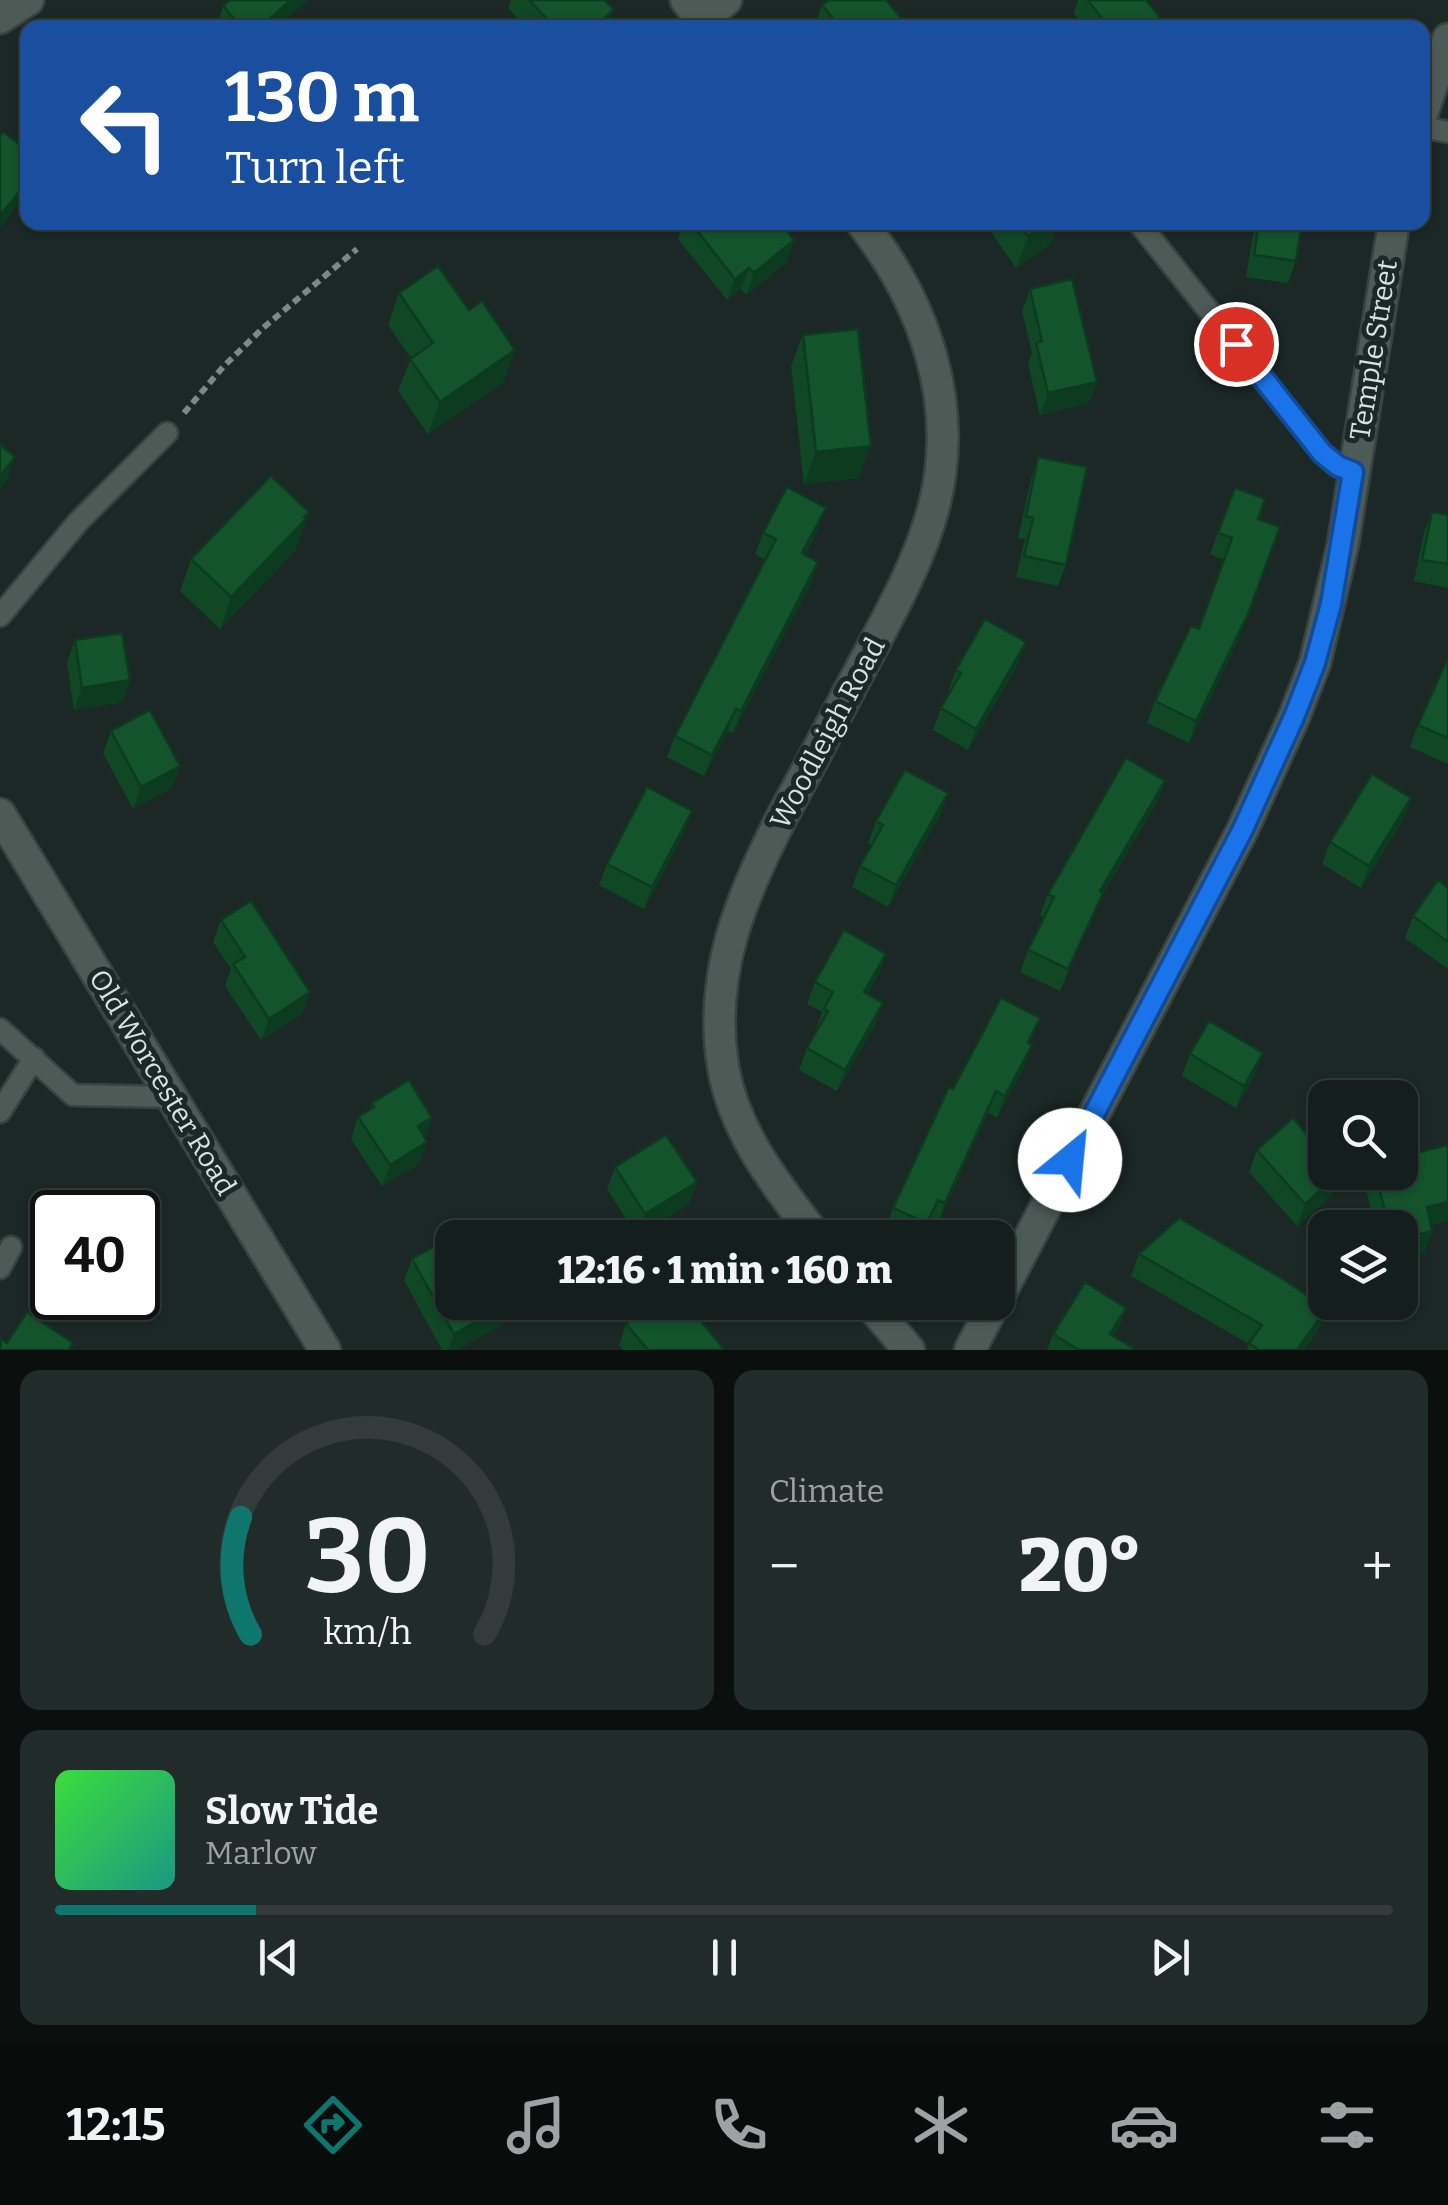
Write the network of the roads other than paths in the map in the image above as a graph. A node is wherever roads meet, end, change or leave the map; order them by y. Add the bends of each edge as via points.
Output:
1 (28, 0) edge
2 (726, 0) edge
3 (698, 16) edge
4 (0, 18) edge
5 (1448, 39) edge
6 (1430, 91) edge
7 (867, 230) edge
8 (1144, 230) edge
9 (1393, 230) edge
10 (167, 432) road end
11 (1353, 472) junction
12 (0, 616) edge
13 (0, 814) edge
14 (0, 1028) edge
15 (34, 1058) junction
16 (172, 1097) junction
17 (0, 1112) edge
18 (803, 1220) edge
19 (11, 1248) dead end
20 (1015, 1264) edge
21 (0, 1268) edge
22 (883, 1320) edge
23 (986, 1320) edge
24 (326, 1350) edge
25 (908, 1350) edge
26 (970, 1350) edge

1 - 4 street
2 - 3 street
5 - 6 street
7 - 18 street, Woodleigh Road via 899,277 930,345 942,420 934,506 904,587 758,863 726,949 720,986 723,1068 736,1112
8 - 11 lane via 1322,453
9 - 11 street, Temple Street
10 - 12 lane via 78,522
11 - 20 street, Temple Street via 1331,604 1294,717 1242,831
13 - 16 street, Old Worcester Road
14 - 15 lane
15 - 16 lane via 73,1094
15 - 17 lane
16 - 24 street, Old Worcester Road
19 - 21 lane
22 - 25 street
23 - 26 street, Temple Street

